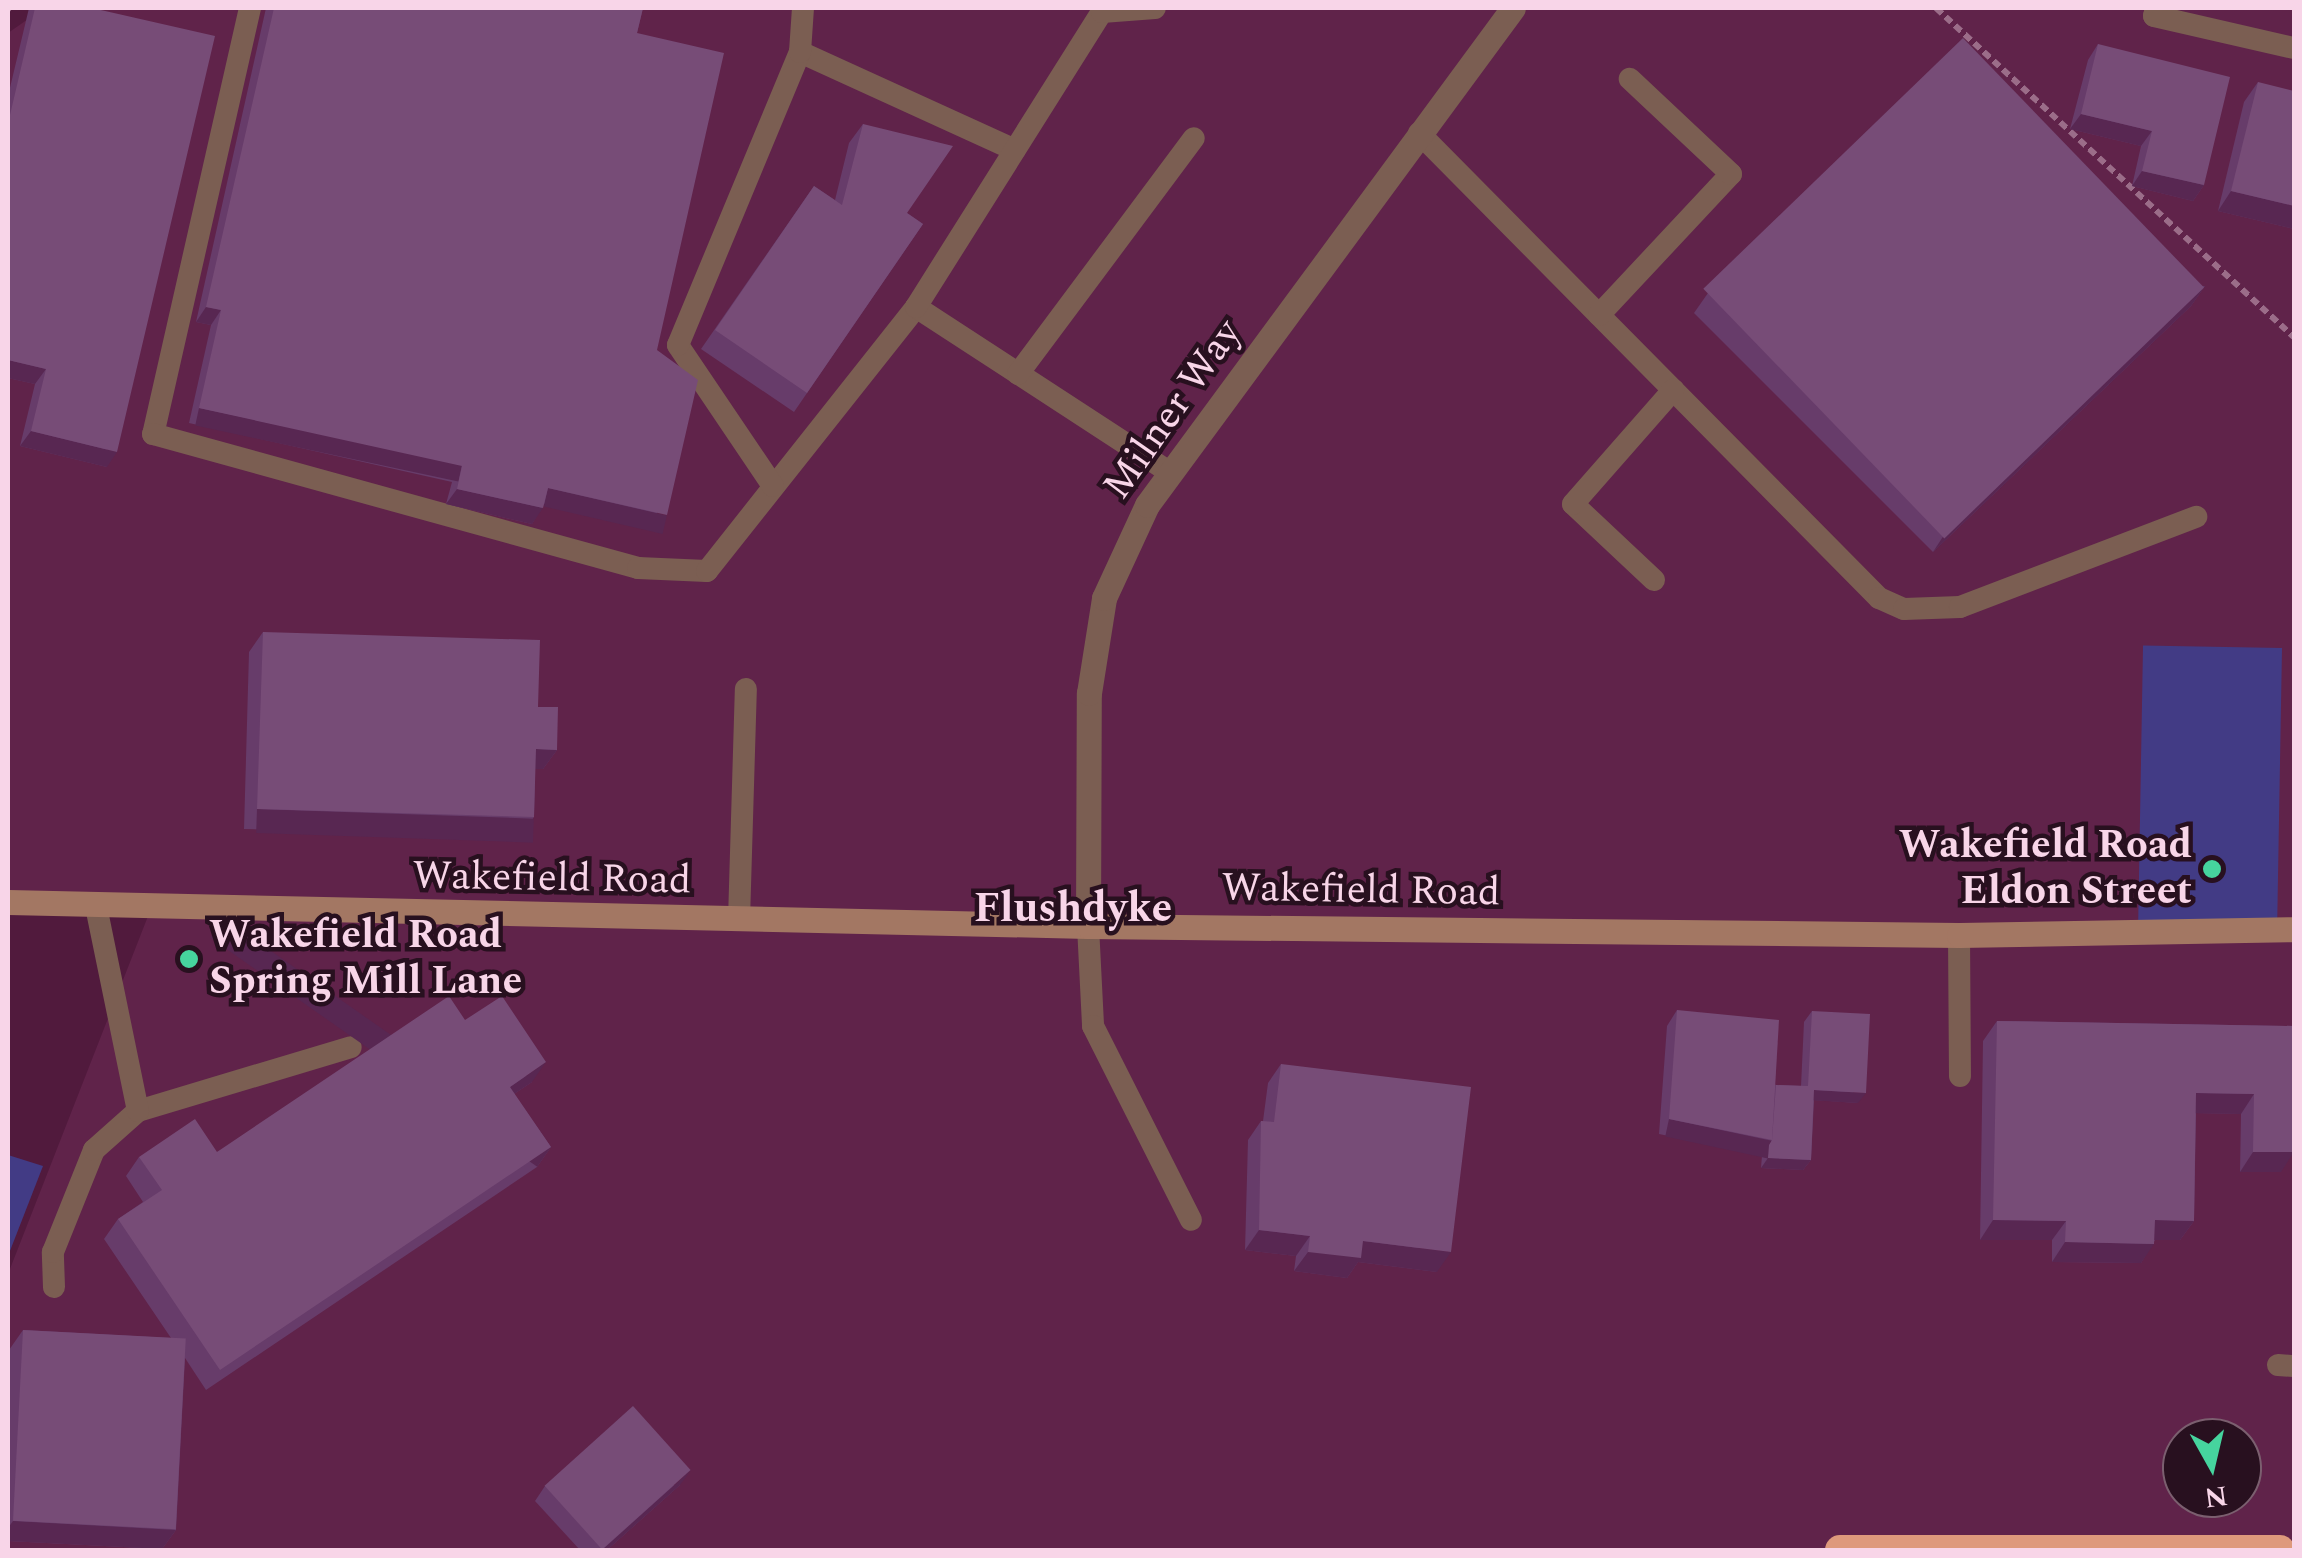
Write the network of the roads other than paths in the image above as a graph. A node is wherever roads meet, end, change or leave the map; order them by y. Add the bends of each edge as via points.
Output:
1 (250, 8) edge
2 (803, 8) edge
3 (1156, 8) edge
4 (1512, 8) edge
5 (2156, 8) edge
6 (2294, 48) edge
7 (800, 52) junction
8 (1630, 79) dead end
9 (1420, 133) junction
10 (1194, 138) dead end
11 (1015, 150) junction
12 (916, 307) junction
13 (1599, 315) junction
14 (1018, 374) junction
15 (1673, 390) junction
16 (1172, 473) junction
17 (774, 486) junction
18 (2196, 517) dead end
19 (1654, 580) dead end
20 (746, 689) dead end
21 (8, 902) edge
22 (96, 908) junction
23 (739, 920) junction
24 (1088, 926) junction
25 (2294, 929) edge
26 (1959, 935) junction
27 (351, 1047) dead end
28 (1960, 1076) dead end
29 (138, 1111) junction
30 (1191, 1220) dead end
31 (54, 1287) dead end
32 (1840, 1550) edge
33 (2280, 1550) edge

1 - 17 lane via 153,434 638,568 706,571
2 - 7 lane
3 - 11 lane via 1102,12
4 - 9 street, Milner Way
5 - 6 lane via 2154,16
7 - 11 lane
7 - 17 lane via 678,346
8 - 13 lane via 1731,174
9 - 13 lane
9 - 16 street, Milner Way
10 - 14 lane
11 - 12 lane
12 - 14 lane
12 - 17 lane
13 - 15 lane
14 - 16 lane
15 - 18 lane via 1879,598 1904,609 1960,607
15 - 19 lane via 1573,504
16 - 24 street, Milner Way via 1104,598 1089,692
20 - 23 lane
21 - 22 main road, Wakefield Road
22 - 23 main road, Wakefield Road
22 - 29 lane
23 - 24 main road, Wakefield Road
24 - 26 main road, Wakefield Road
24 - 30 lane via 1093,1026
25 - 26 main road, Wakefield Road
26 - 28 lane
27 - 29 lane
29 - 31 lane via 94,1150 53,1252
32 - 33 highway

